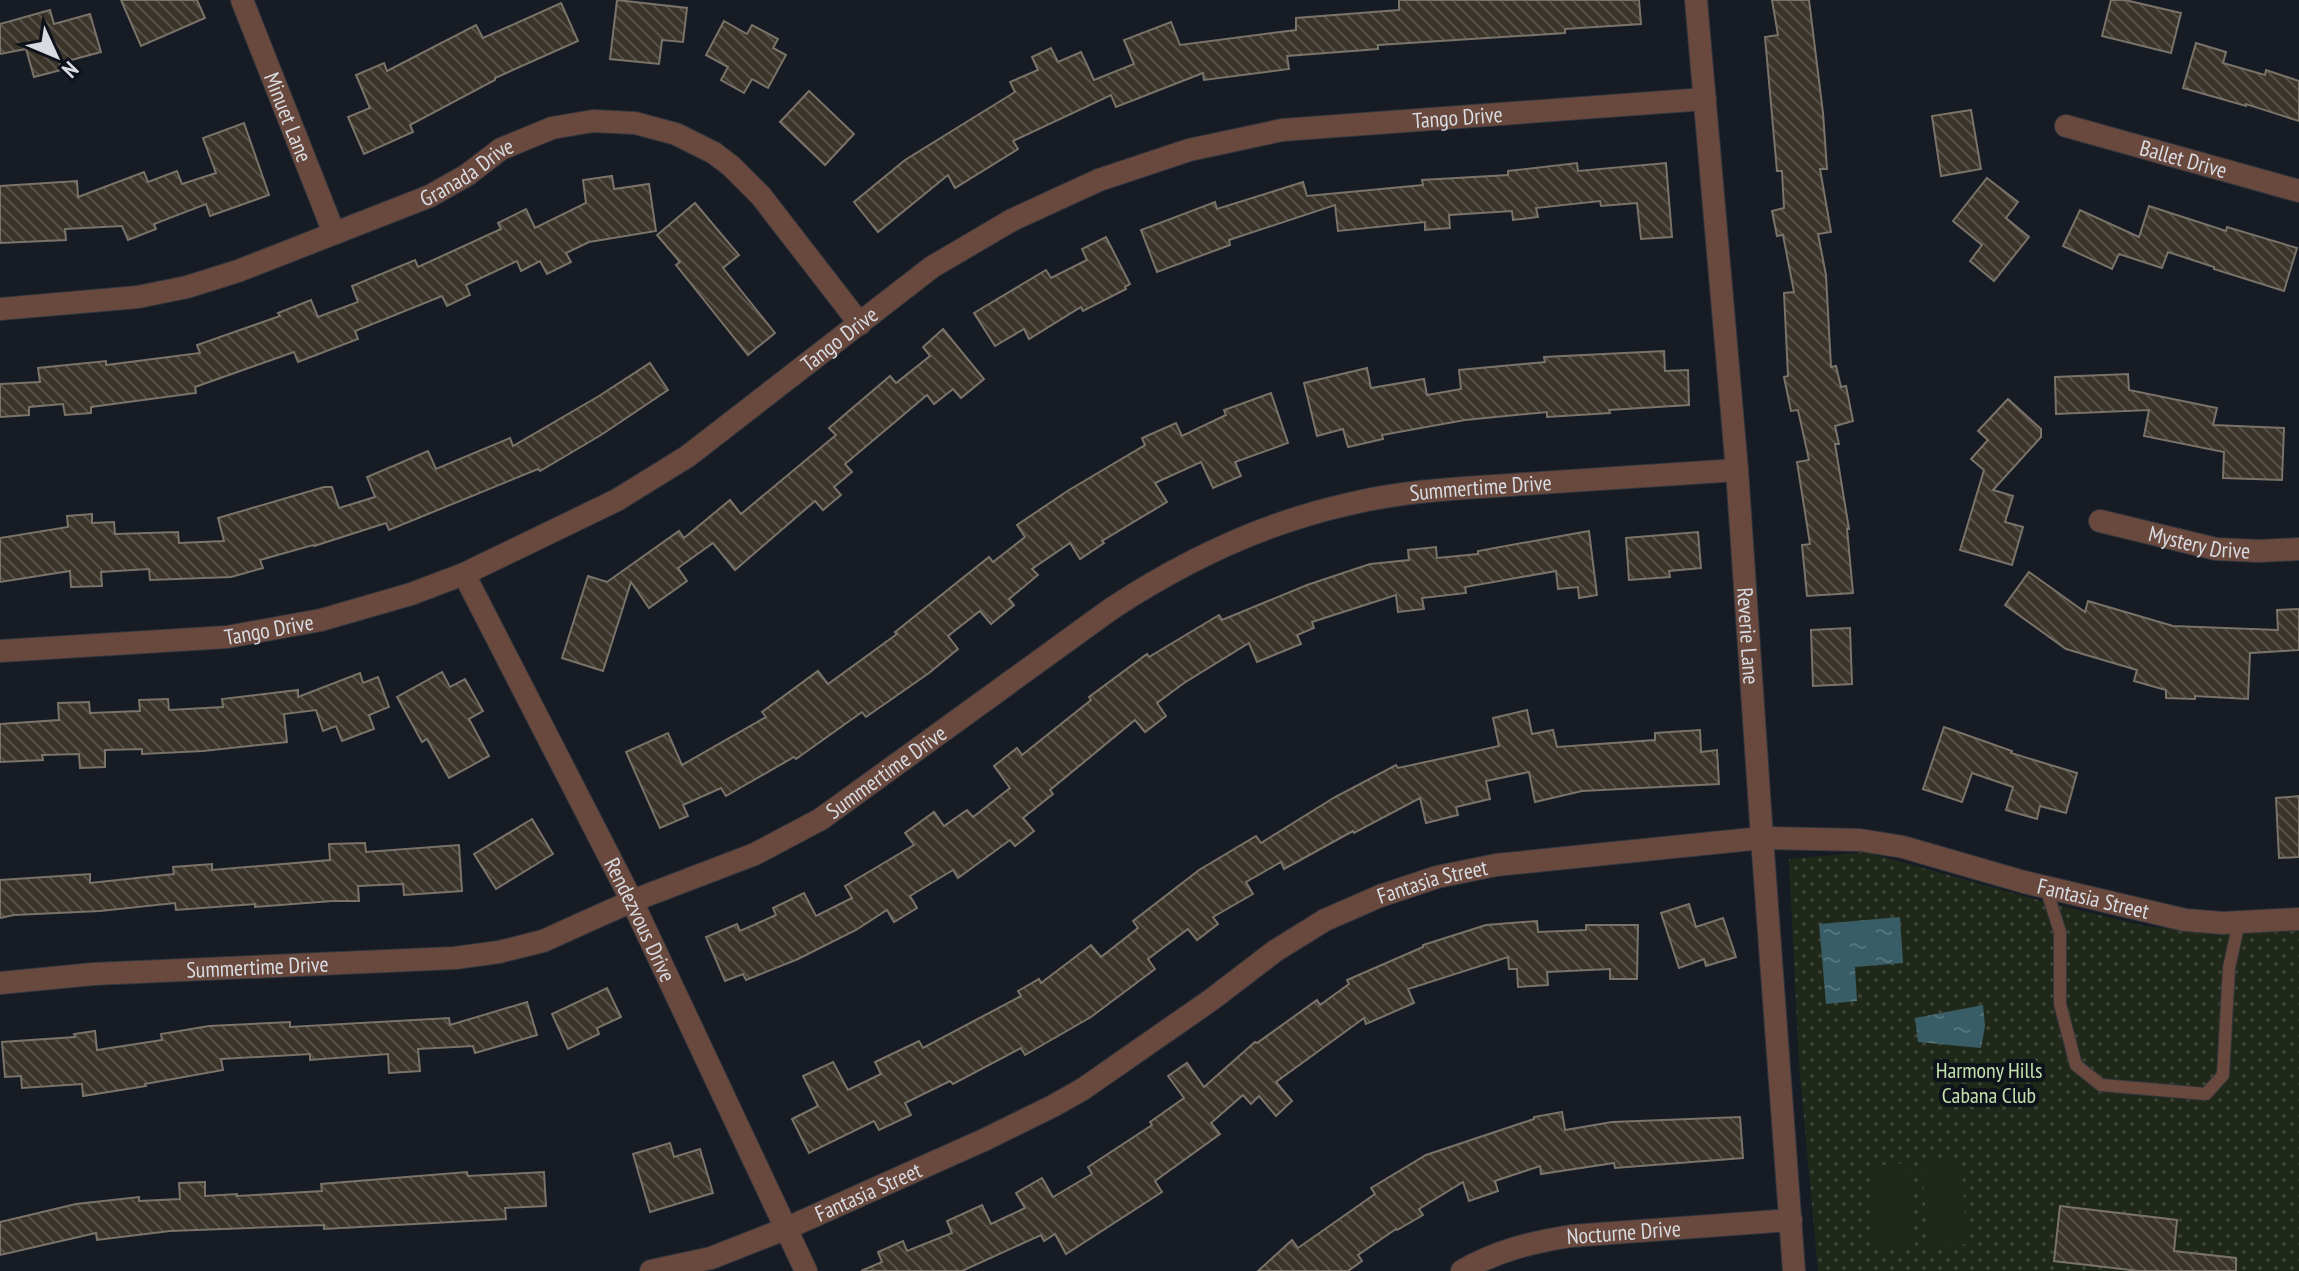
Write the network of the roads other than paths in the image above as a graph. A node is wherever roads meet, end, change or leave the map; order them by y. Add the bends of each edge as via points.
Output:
1 (242, 0) edge
2 (1696, 0) edge
3 (1705, 99) junction
4 (2066, 126) dead end
5 (2299, 191) edge
6 (334, 233) junction
7 (0, 309) edge
8 (860, 324) junction
9 (1737, 470) junction
10 (2100, 521) dead end
11 (2299, 549) edge
12 (464, 574) junction
13 (0, 651) edge
14 (1762, 838) junction
15 (2046, 888) junction
16 (632, 901) junction
17 (2299, 919) edge
18 (2239, 922) junction
19 (0, 983) edge
20 (1791, 1220) junction
21 (785, 1229) junction
22 (651, 1271) edge
23 (806, 1271) edge
24 (1462, 1271) edge
25 (1794, 1271) edge

1 - 6 street, Minuet Lane
2 - 3 street, Reverie Lane
3 - 8 street, Tango Drive via 1282,130 1189,150 1099,180 1012,220 932,267
3 - 9 street, Reverie Lane
4 - 5 street, Ballet Drive
6 - 7 street, Granada Drive via 187,287 138,297
6 - 8 street, Granada Drive via 430,196 501,149 552,128 593,121 635,123 676,134 731,166 761,196
8 - 12 street, Tango Drive via 688,456 629,493
9 - 14 street, Reverie Lane
9 - 16 street, Summertime Drive via 1421,491 1280,523 1213,550 1136,592 821,819 755,854
10 - 11 street, Mystery Drive via 2216,549
12 - 13 street, Tango Drive via 321,620 227,637
12 - 16 street, Rendezvous Drive
14 - 15 street, Fantasia Street via 1860,840 1903,847
14 - 20 street, Reverie Lane
14 - 21 street, Fantasia Street via 1496,865 1380,896 1325,920 1275,951 1053,1106
15 - 18 street, Fantasia Street via 2185,920
15 - 18 lane via 2060,932 2060,1004 2076,1065 2101,1085 2206,1094 2223,1075 2229,968
16 - 19 street, Summertime Drive via 543,941 455,958
16 - 21 street, Rendezvous Drive
17 - 18 street, Fantasia Street
20 - 24 street, Nocturne Drive via 1536,1241
20 - 25 street, Reverie Lane
21 - 22 street, Fantasia Street via 711,1258
21 - 23 street, Rendezvous Drive

